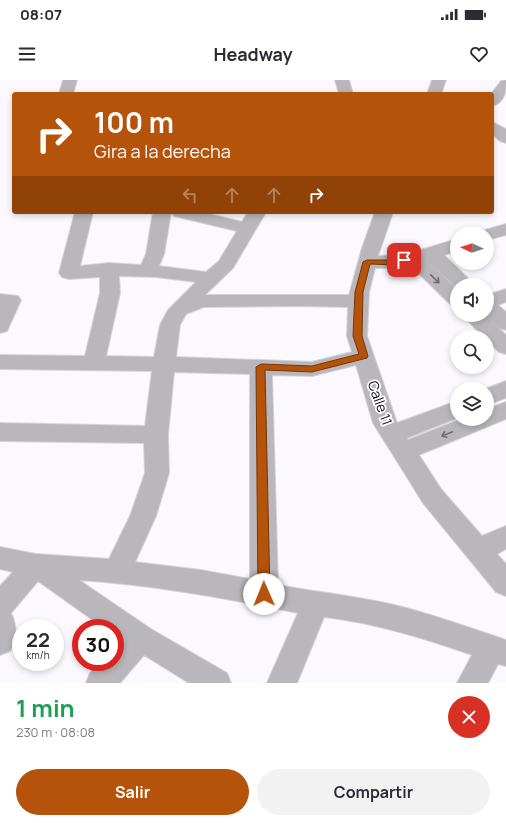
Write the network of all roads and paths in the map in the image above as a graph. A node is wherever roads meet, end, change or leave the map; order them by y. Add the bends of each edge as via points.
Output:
1 (70, 80) edge
2 (342, 80) edge
3 (439, 80) edge
4 (506, 84) edge
5 (67, 92) edge
6 (345, 92) edge
7 (435, 92) edge
8 (494, 99) edge
9 (494, 128) edge
10 (506, 138) edge
11 (84, 214) edge
12 (162, 214) edge
13 (188, 214) edge
14 (256, 214) edge
15 (382, 214) edge
16 (247, 228) junction
17 (506, 229) edge
18 (494, 233) edge
19 (450, 247) edge
20 (422, 256) junction
21 (367, 262) junction
22 (108, 269) junction
23 (148, 270) junction
24 (455, 278) edge
25 (210, 279) junction
26 (450, 291) edge
27 (506, 295) edge
28 (494, 299) edge
29 (0, 300) edge
30 (359, 301) junction
31 (178, 310) junction
32 (494, 312) edge
33 (480, 322) edge
34 (506, 323) edge
35 (0, 326) edge
36 (506, 347) edge
37 (364, 356) junction
38 (0, 362) edge
39 (94, 363) junction
40 (164, 364) junction
41 (261, 367) junction
42 (506, 389) edge
43 (494, 394) edge
44 (506, 410) edge
45 (450, 413) edge
46 (494, 415) edge
47 (459, 426) edge
48 (0, 432) edge
49 (156, 435) junction
50 (398, 443) junction
51 (506, 537) edge
52 (477, 550) junction
53 (0, 558) edge
54 (36, 565) junction
55 (117, 572) junction
56 (506, 584) edge
57 (264, 594) junction
58 (316, 604) junction
59 (0, 606) edge
60 (0, 620) edge
61 (141, 638) junction
62 (0, 642) edge
63 (499, 651) edge
64 (101, 683) edge
65 (216, 683) edge
66 (282, 683) edge
67 (472, 683) edge

1 - 5 street
2 - 6 street
3 - 7 street
4 - 8 street
9 - 10 street
11 - 22 street via 69,272
12 - 23 street via 155,254
13 - 16 street
14 - 16 street
15 - 21 street, Calle 11
16 - 25 street via 226,264
17 - 18 street
19 - 20 street
20 - 21 street via 395,262
20 - 24 street
20 -> 26 street
21 - 30 street, Calle 11
22 - 23 street
22 - 39 street via 110,293
23 - 25 street
25 - 31 street
27 - 28 street
29 - 35 street via 11,300
30 - 31 street via 202,301
30 - 37 street, Calle 11 via 357,336
31 - 40 street via 170,325
32 - 34 street
33 - 36 street
37 - 41 street via 312,369
37 - 50 street, Calle 11 via 385,423
38 - 39 street
39 - 40 street
40 - 41 street
40 - 49 street
41 - 57 street
42 - 43 street
44 - 46 street
45 - 50 street
47 -> 50 street
48 - 49 street
49 - 55 street via 157,473 143,516
50 - 52 street, Calle 11 via 432,496
51 - 52 street
52 - 56 street, Calle 11
53 - 54 street
54 - 55 street
54 - 59 street
54 - 61 street
55 - 57 street via 201,582
57 - 58 street
58 - 63 street via 409,621
58 - 66 street
60 - 62 street
61 - 64 street
61 - 65 street
63 - 67 street

